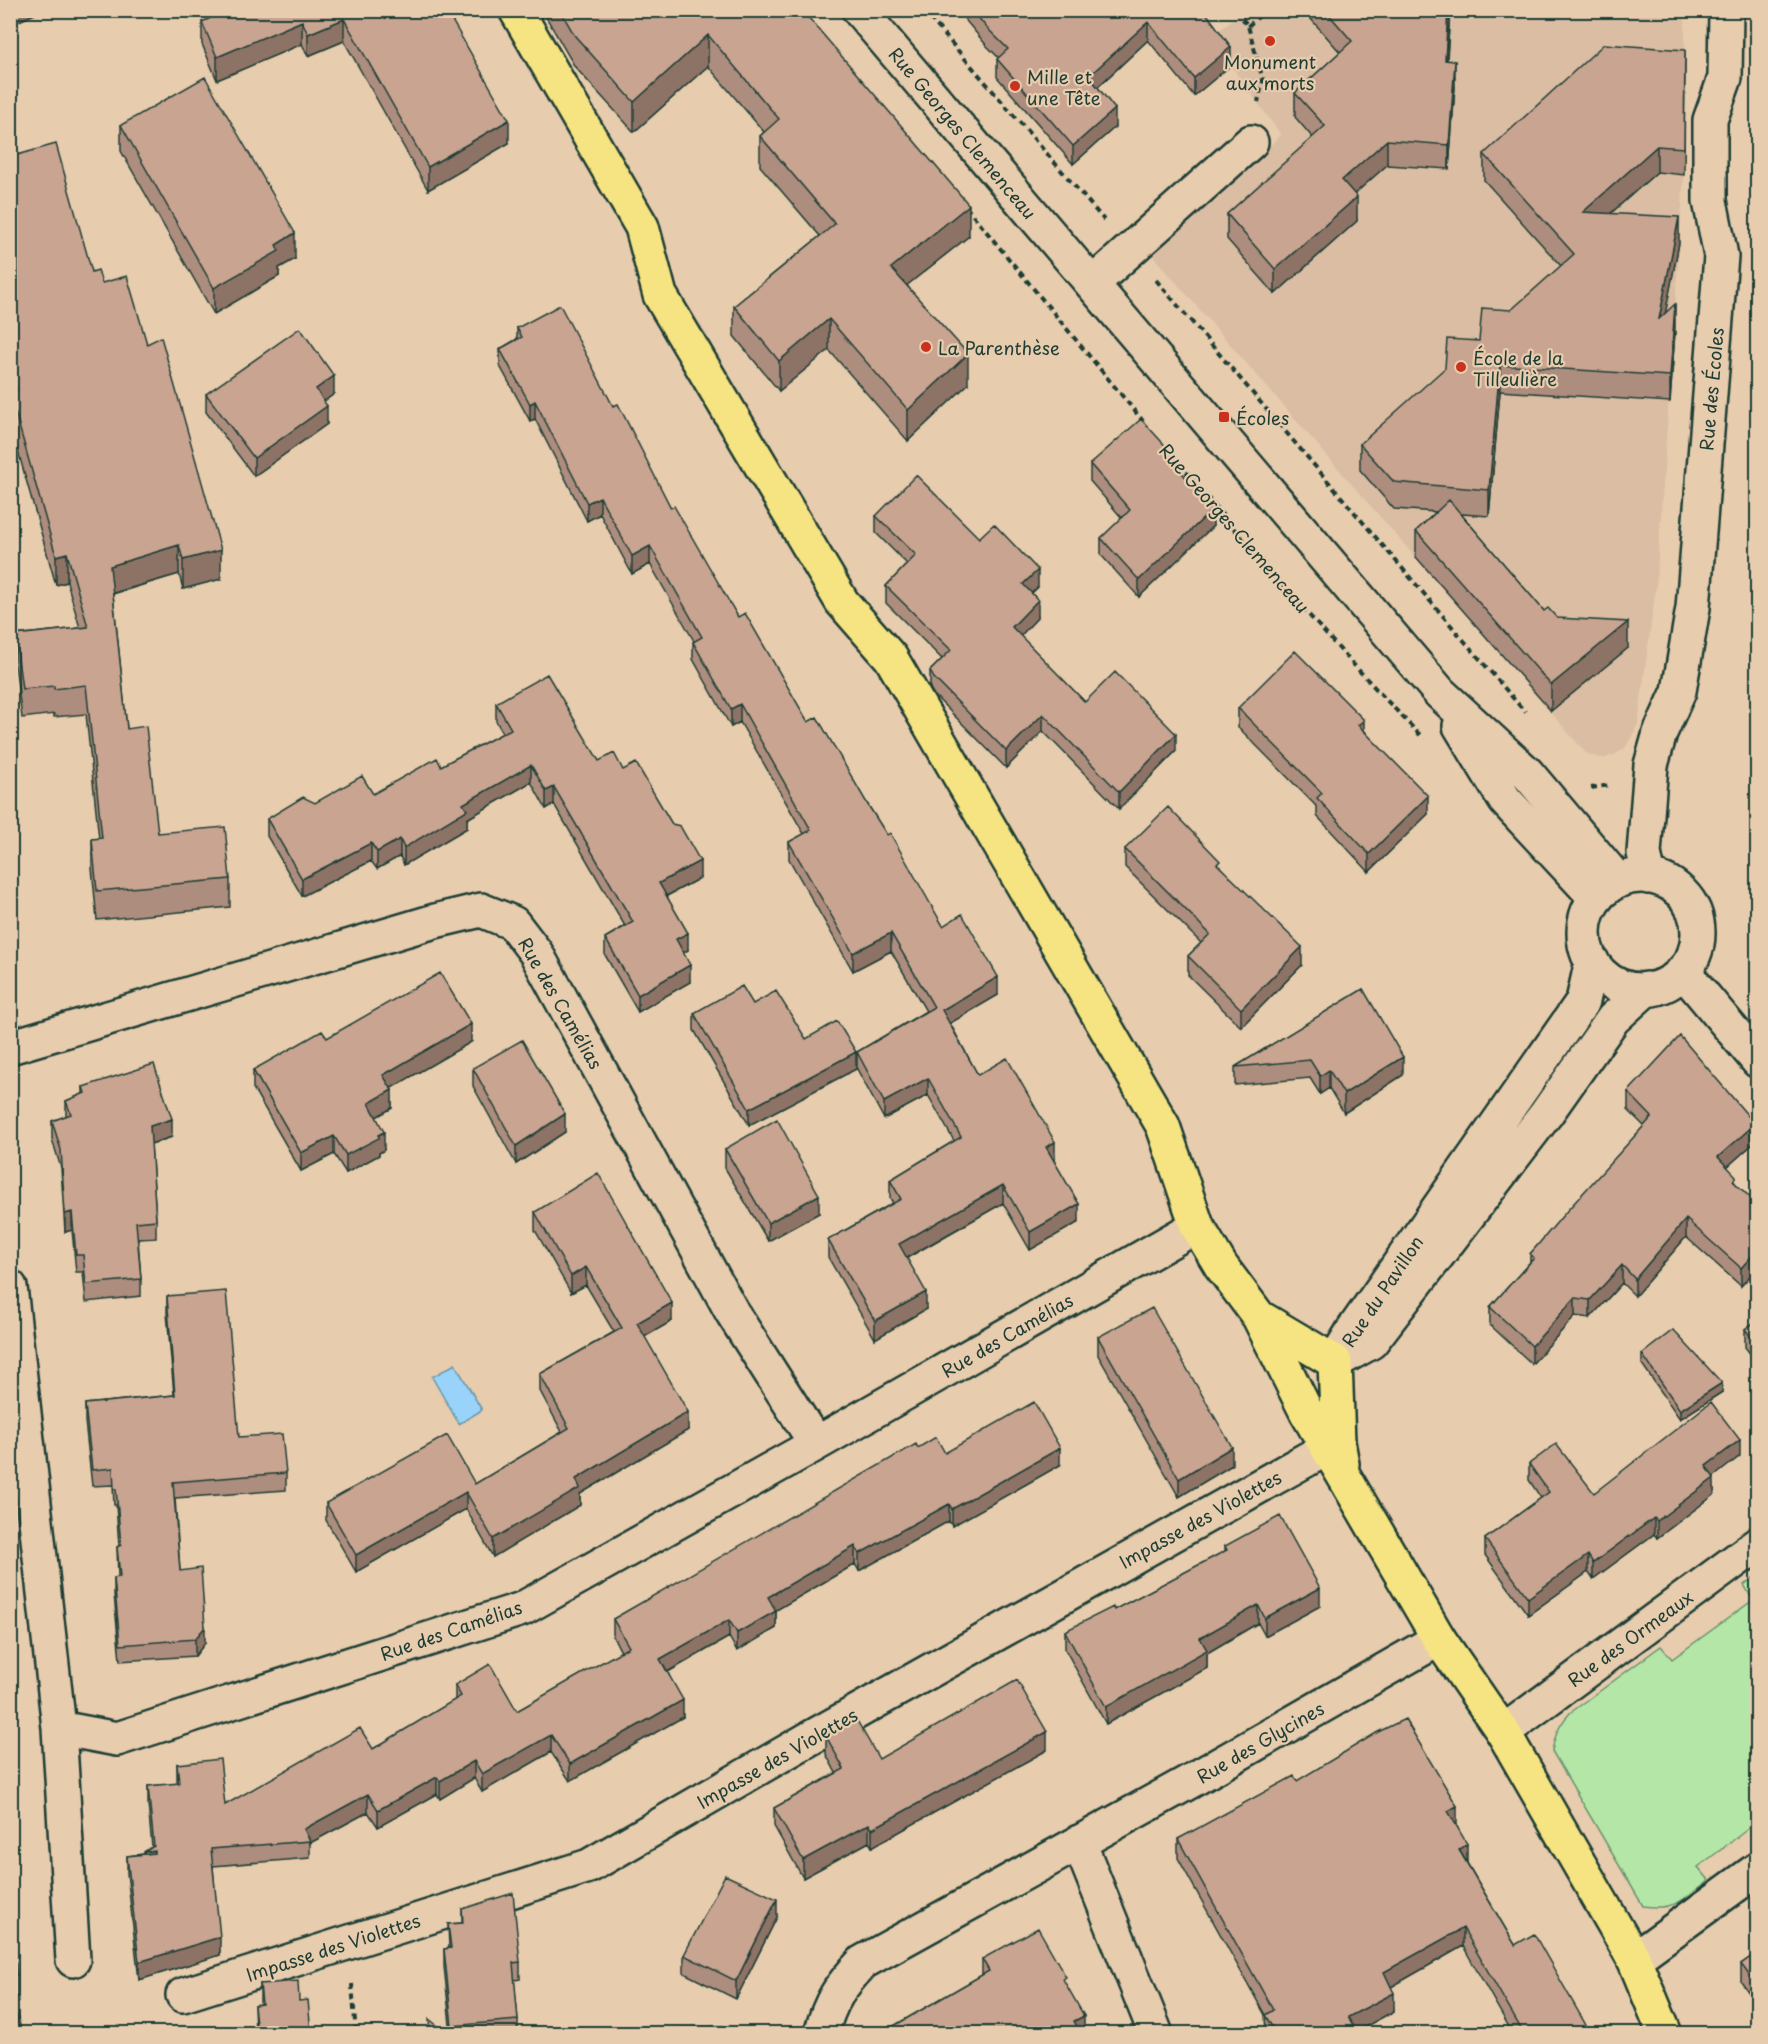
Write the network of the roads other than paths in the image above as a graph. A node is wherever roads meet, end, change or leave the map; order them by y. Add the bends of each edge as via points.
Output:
1 (516, 10) edge
2 (859, 10) edge
3 (1726, 10) edge
4 (1251, 142) road end
5 (1092, 284) junction
6 (1440, 693) junction
7 (1621, 885) junction
8 (1592, 961) junction
9 (1683, 971) junction
10 (1646, 989) junction
11 (10, 1047) edge
12 (1758, 1061) edge
13 (1197, 1226) junction
14 (10, 1287) edge
15 (1259, 1317) junction
16 (1335, 1362) junction
17 (816, 1444) junction
18 (1333, 1445) junction
19 (1758, 1544) edge
20 (1439, 1639) junction
21 (59, 1728) junction
22 (1503, 1732) junction
23 (1079, 1842) junction
24 (1758, 1869) edge
25 (1634, 1959) junction
26 (73, 1960) dead end
27 (183, 1995) dead end
28 (821, 2034) edge
29 (1156, 2034) edge
30 (1665, 2034) edge

1 - 13 main road via 642,228 660,295 843,602 891,658 1163,1126
2 - 5 street, Rue Georges Clemenceau
3 - 7 street, Rue des Écoles via 1725,78 1710,120 1710,201 1722,256 1693,608 1679,691 1651,765 1644,853
4 - 5 street
5 - 6 street, Rue Georges Clemenceau
6 - 7 street, Rue Georges Clemenceau via 1527,773
6 - 7 street, Rue Georges Clemenceau via 1505,800
7 - 8 street via 1586,918 1585,940
7 - 9 street via 1667,882 1682,893 1696,918 1698,937
8 - 10 street via 1615,983
8 - 16 street, Rue du Pavillon via 1583,1001 1349,1336
9 - 10 street via 1666,984
9 - 12 street
10 - 16 street, Rue du Pavillon via 1613,1019 1546,1114 1371,1342
11 - 17 street, Rue des Camélias via 435,921 481,910 513,922 536,953 732,1312
13 - 15 main road
13 - 17 street, Rue des Camélias
14 - 21 street
15 - 16 main road
15 - 18 main road via 1307,1413
16 - 18 main road
17 - 21 street, Rue des Camélias via 522,1609 117,1739
18 - 20 main road via 1344,1477
18 - 27 street, Impasse des Violettes via 589,1866
19 - 22 street, Rue des Ormeaux
20 - 22 main road
20 - 23 street, Rue des Glycines
21 - 26 street
22 - 25 main road
23 - 28 street, Rue des Glycines via 862,1962 829,2006
23 - 29 street
24 - 25 street
25 - 30 main road

